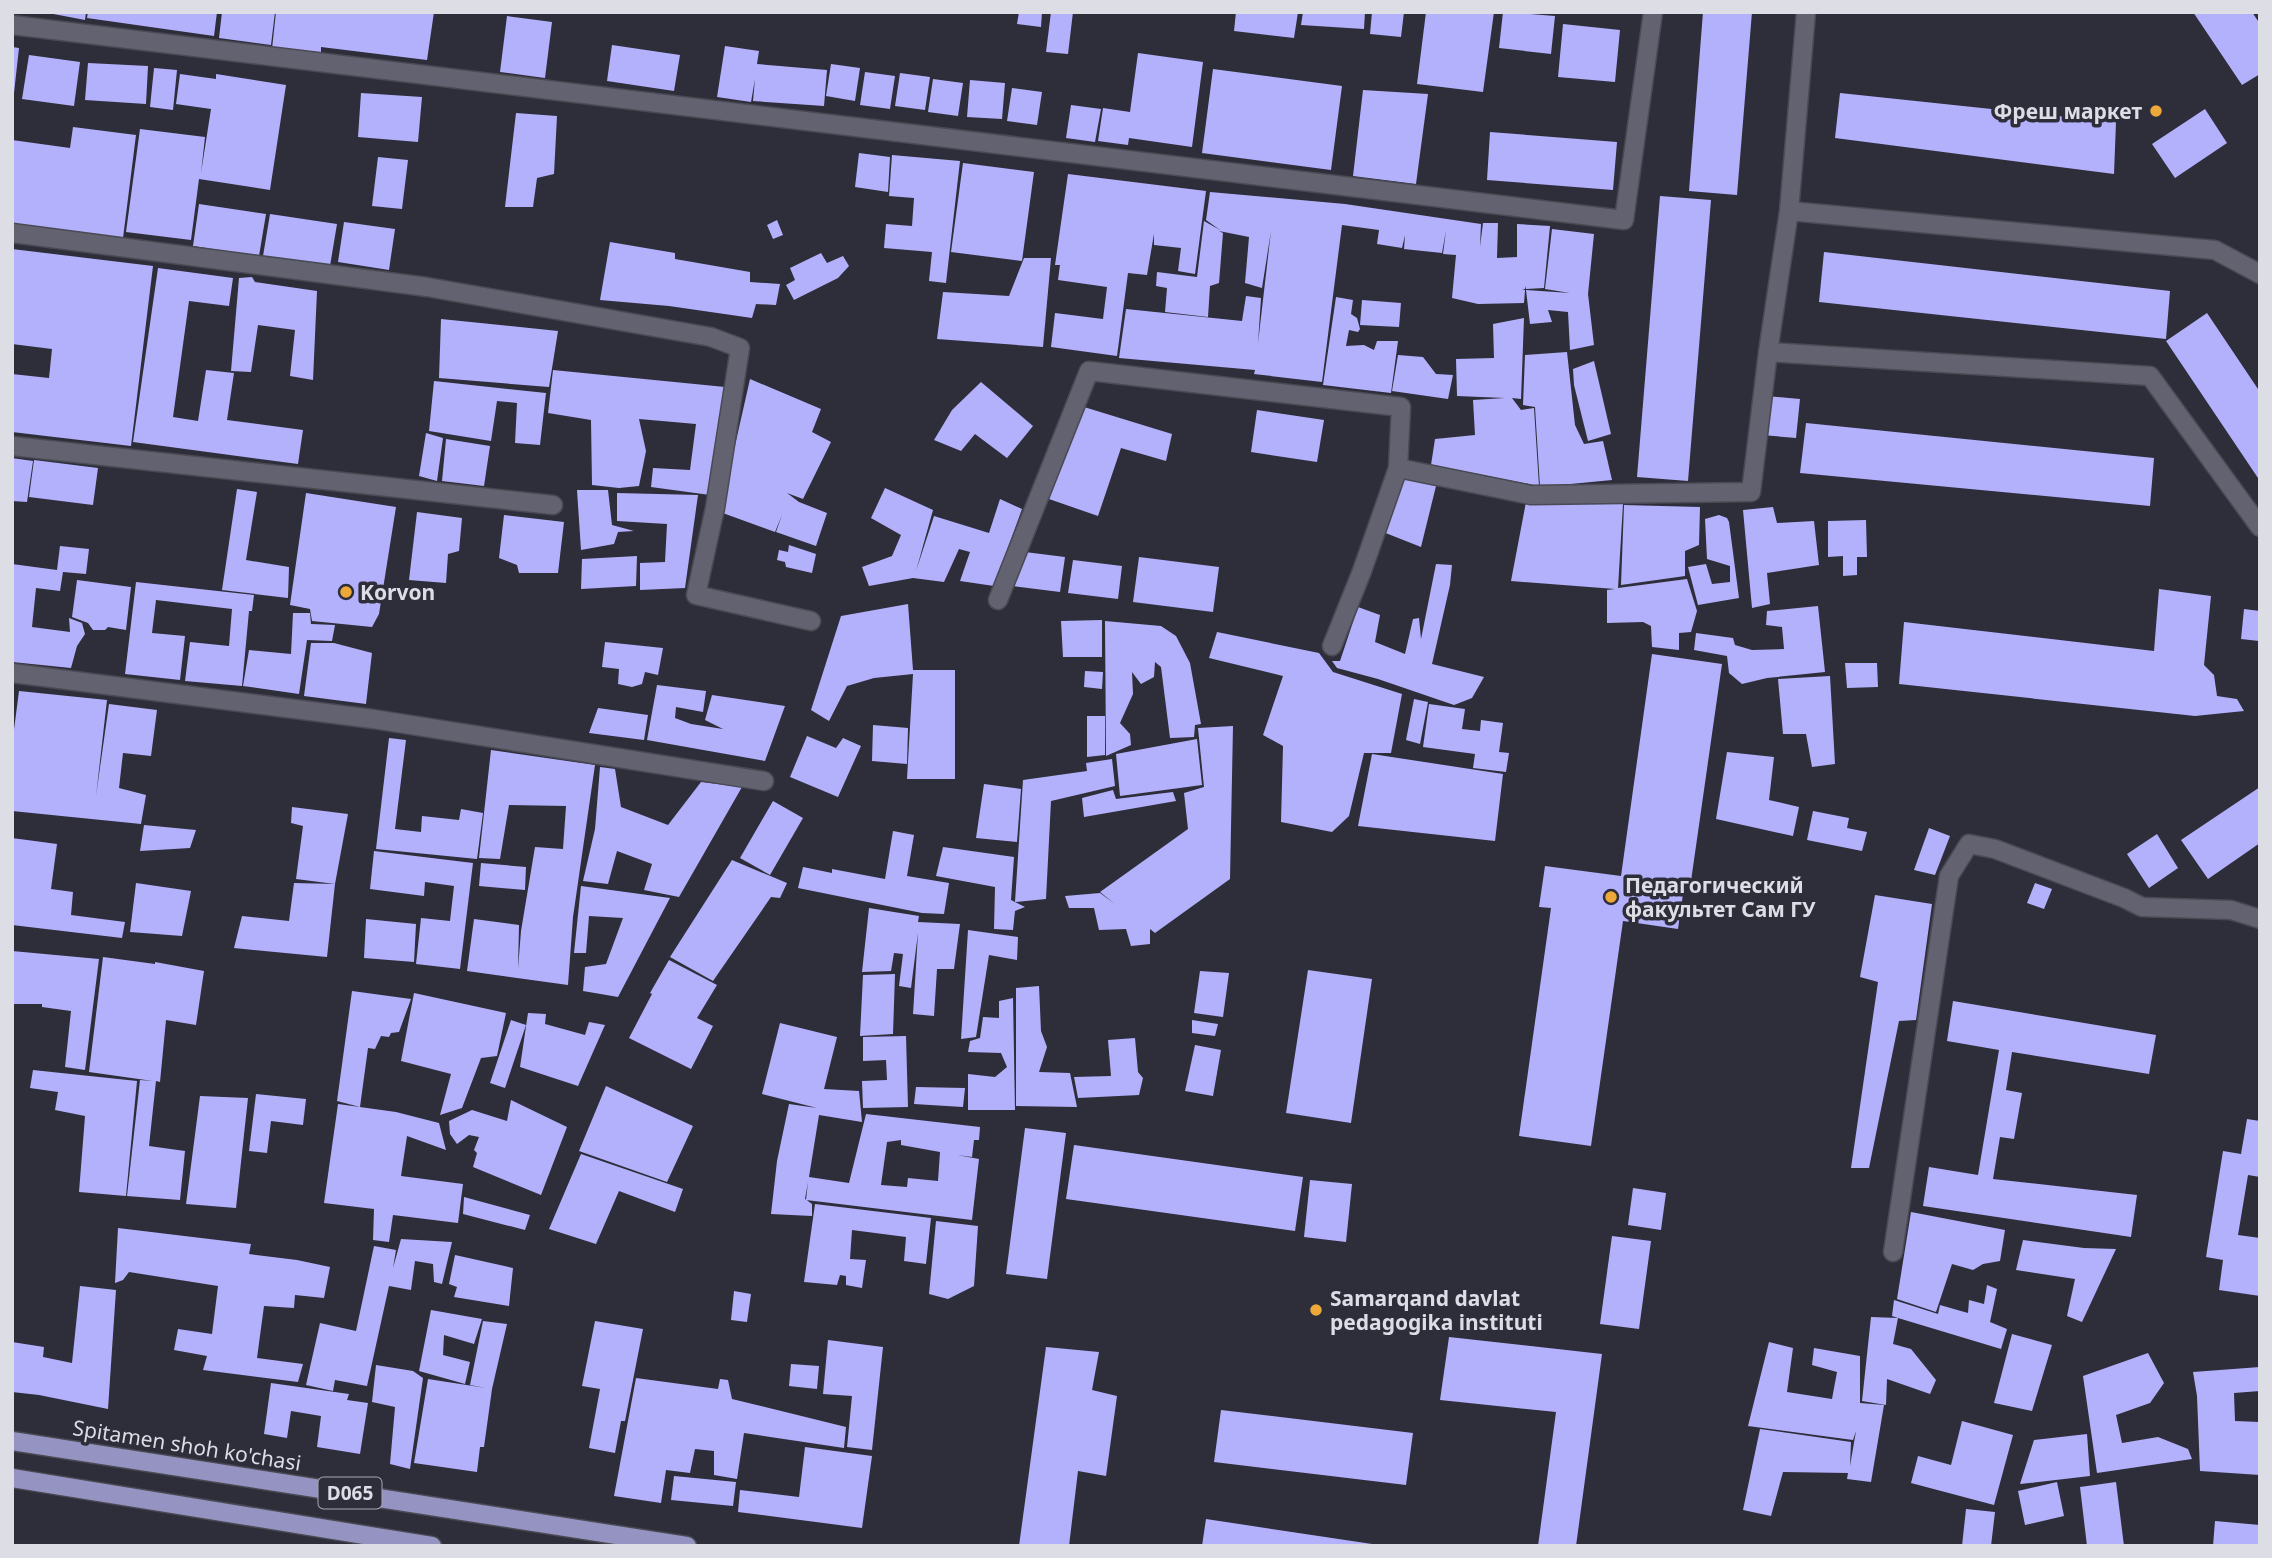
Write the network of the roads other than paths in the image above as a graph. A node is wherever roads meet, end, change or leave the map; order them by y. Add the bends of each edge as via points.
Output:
1 (1653, 12) edge
2 (1806, 12) edge
3 (12, 25) edge
4 (1789, 211) junction
5 (12, 233) edge
6 (2260, 274) edge
7 (1768, 352) junction
8 (12, 446) edge
9 (1398, 468) junction
10 (552, 505) dead end
11 (2260, 527) edge
12 (998, 600) dead end
13 (811, 621) dead end
14 (1332, 646) dead end
15 (12, 673) edge
16 (764, 781) dead end
17 (2260, 919) edge
18 (1894, 1252) dead end
19 (12, 1441) edge
20 (12, 1478) edge
21 (432, 1546) edge
22 (687, 1546) edge

1 - 3 street via 1624,220
2 - 4 street
4 - 6 street via 2215,250
4 - 7 street
5 - 13 street via 427,287 711,337 740,348 696,595
7 - 9 street via 1751,492 1531,495
7 - 11 street via 2150,376
8 - 10 street
9 - 12 street via 1401,407 1089,371
9 - 14 street
15 - 16 street via 373,719
17 - 18 street via 2231,910 2142,907 1995,849 1969,844 1949,876
19 - 22 main road, Spitamen shoh ko'chasi / D065
20 - 21 main road, D065

